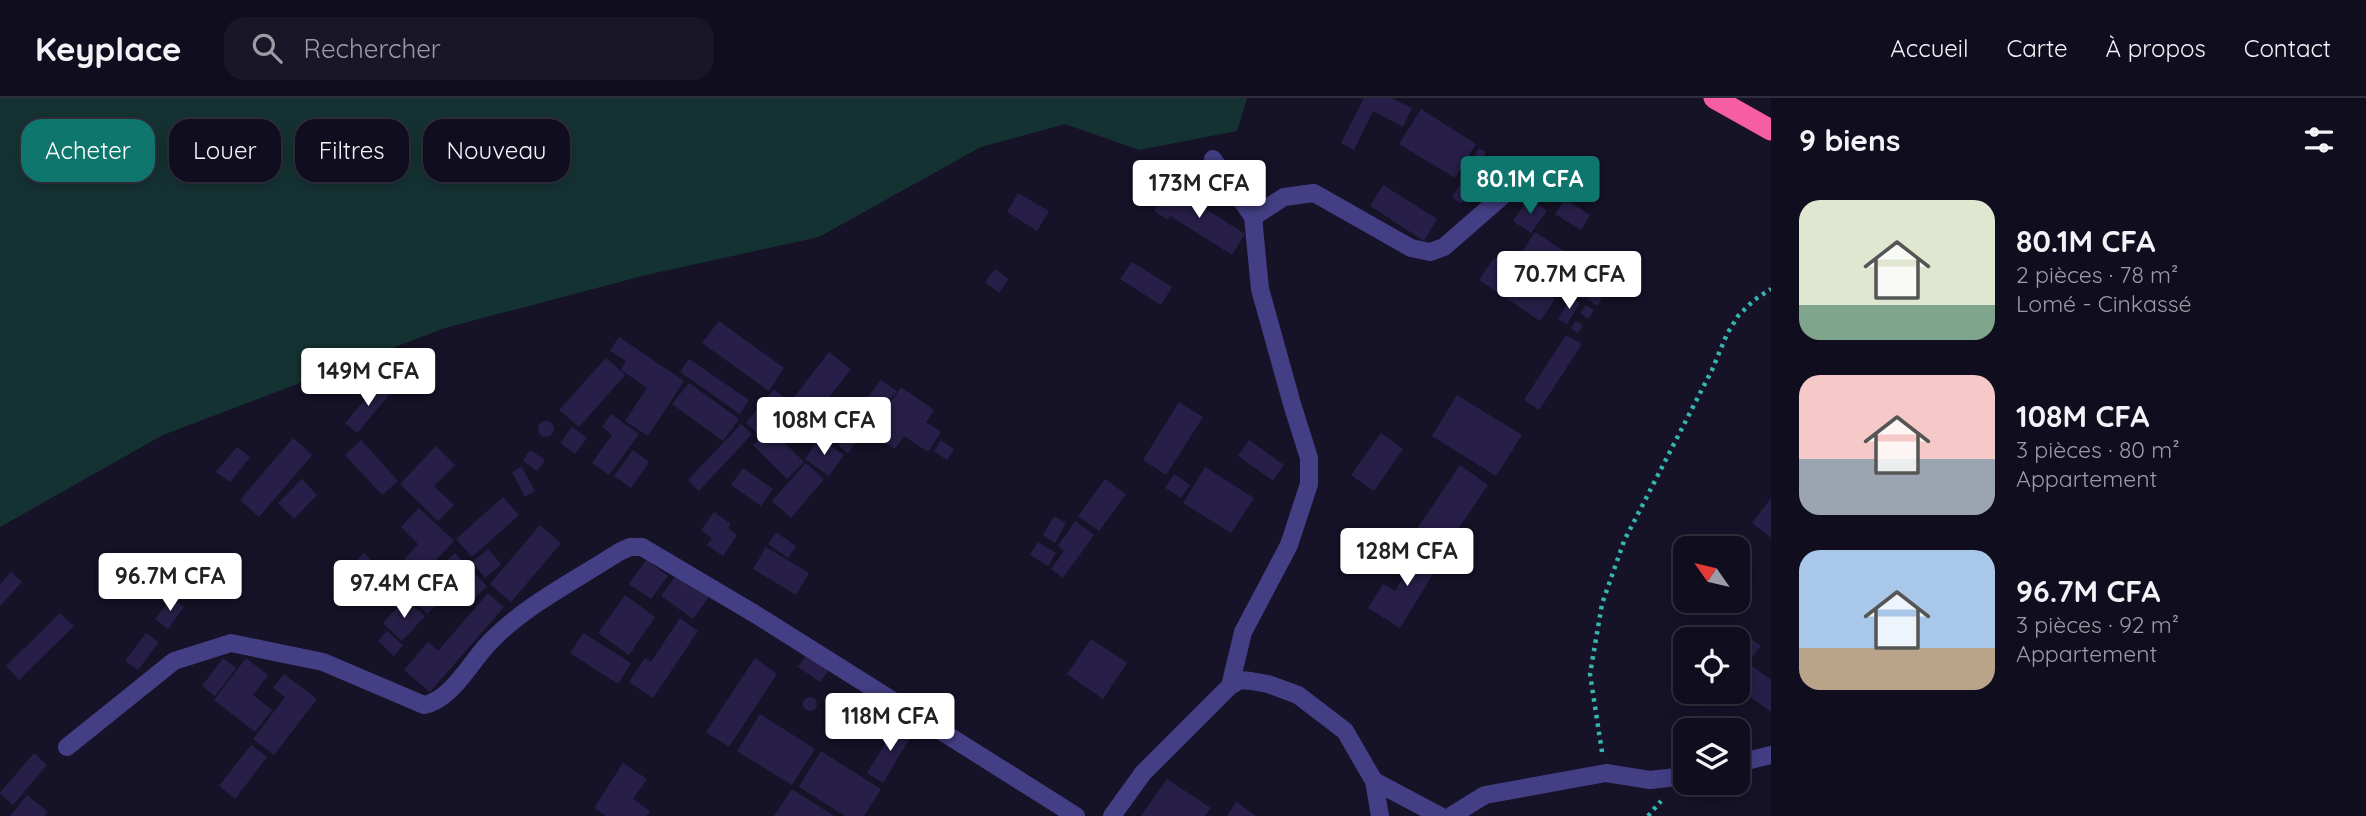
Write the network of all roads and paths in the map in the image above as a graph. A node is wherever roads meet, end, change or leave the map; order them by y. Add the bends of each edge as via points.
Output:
1 (1714, 98) edge
2 (1771, 130) edge
3 (1213, 159) dead end
4 (1515, 185) dead end
5 (1253, 217) junction
6 (1771, 289) edge
7 (1230, 686) junction
8 (67, 747) dead end
9 (1771, 755) edge
10 (1750, 760) edge
11 (1606, 773) junction
12 (1673, 777) edge
13 (1374, 781) junction
14 (1076, 816) edge
15 (1112, 816) edge
16 (1380, 816) edge
17 (1440, 816) edge
18 (1451, 816) edge

1 - 2 highway
3 - 5 street
4 - 5 street via 1444,247 1430,252 1411,248 1314,193 1284,197
5 - 7 street via 1260,289 1309,458 1308,484 1289,545 1243,632
6 - 11 path via 1738,316 1727,334 1624,541 1602,604 1590,674
7 - 13 street via 1240,680 1251,681 1298,695 1345,732
7 - 15 street via 1143,773
8 - 14 street via 174,661 231,643 323,662 424,705 437,702 513,622 619,552 642,547
9 - 10 street
11 - 12 street via 1650,780
11 - 18 street via 1485,795
13 - 16 street
13 - 17 street

